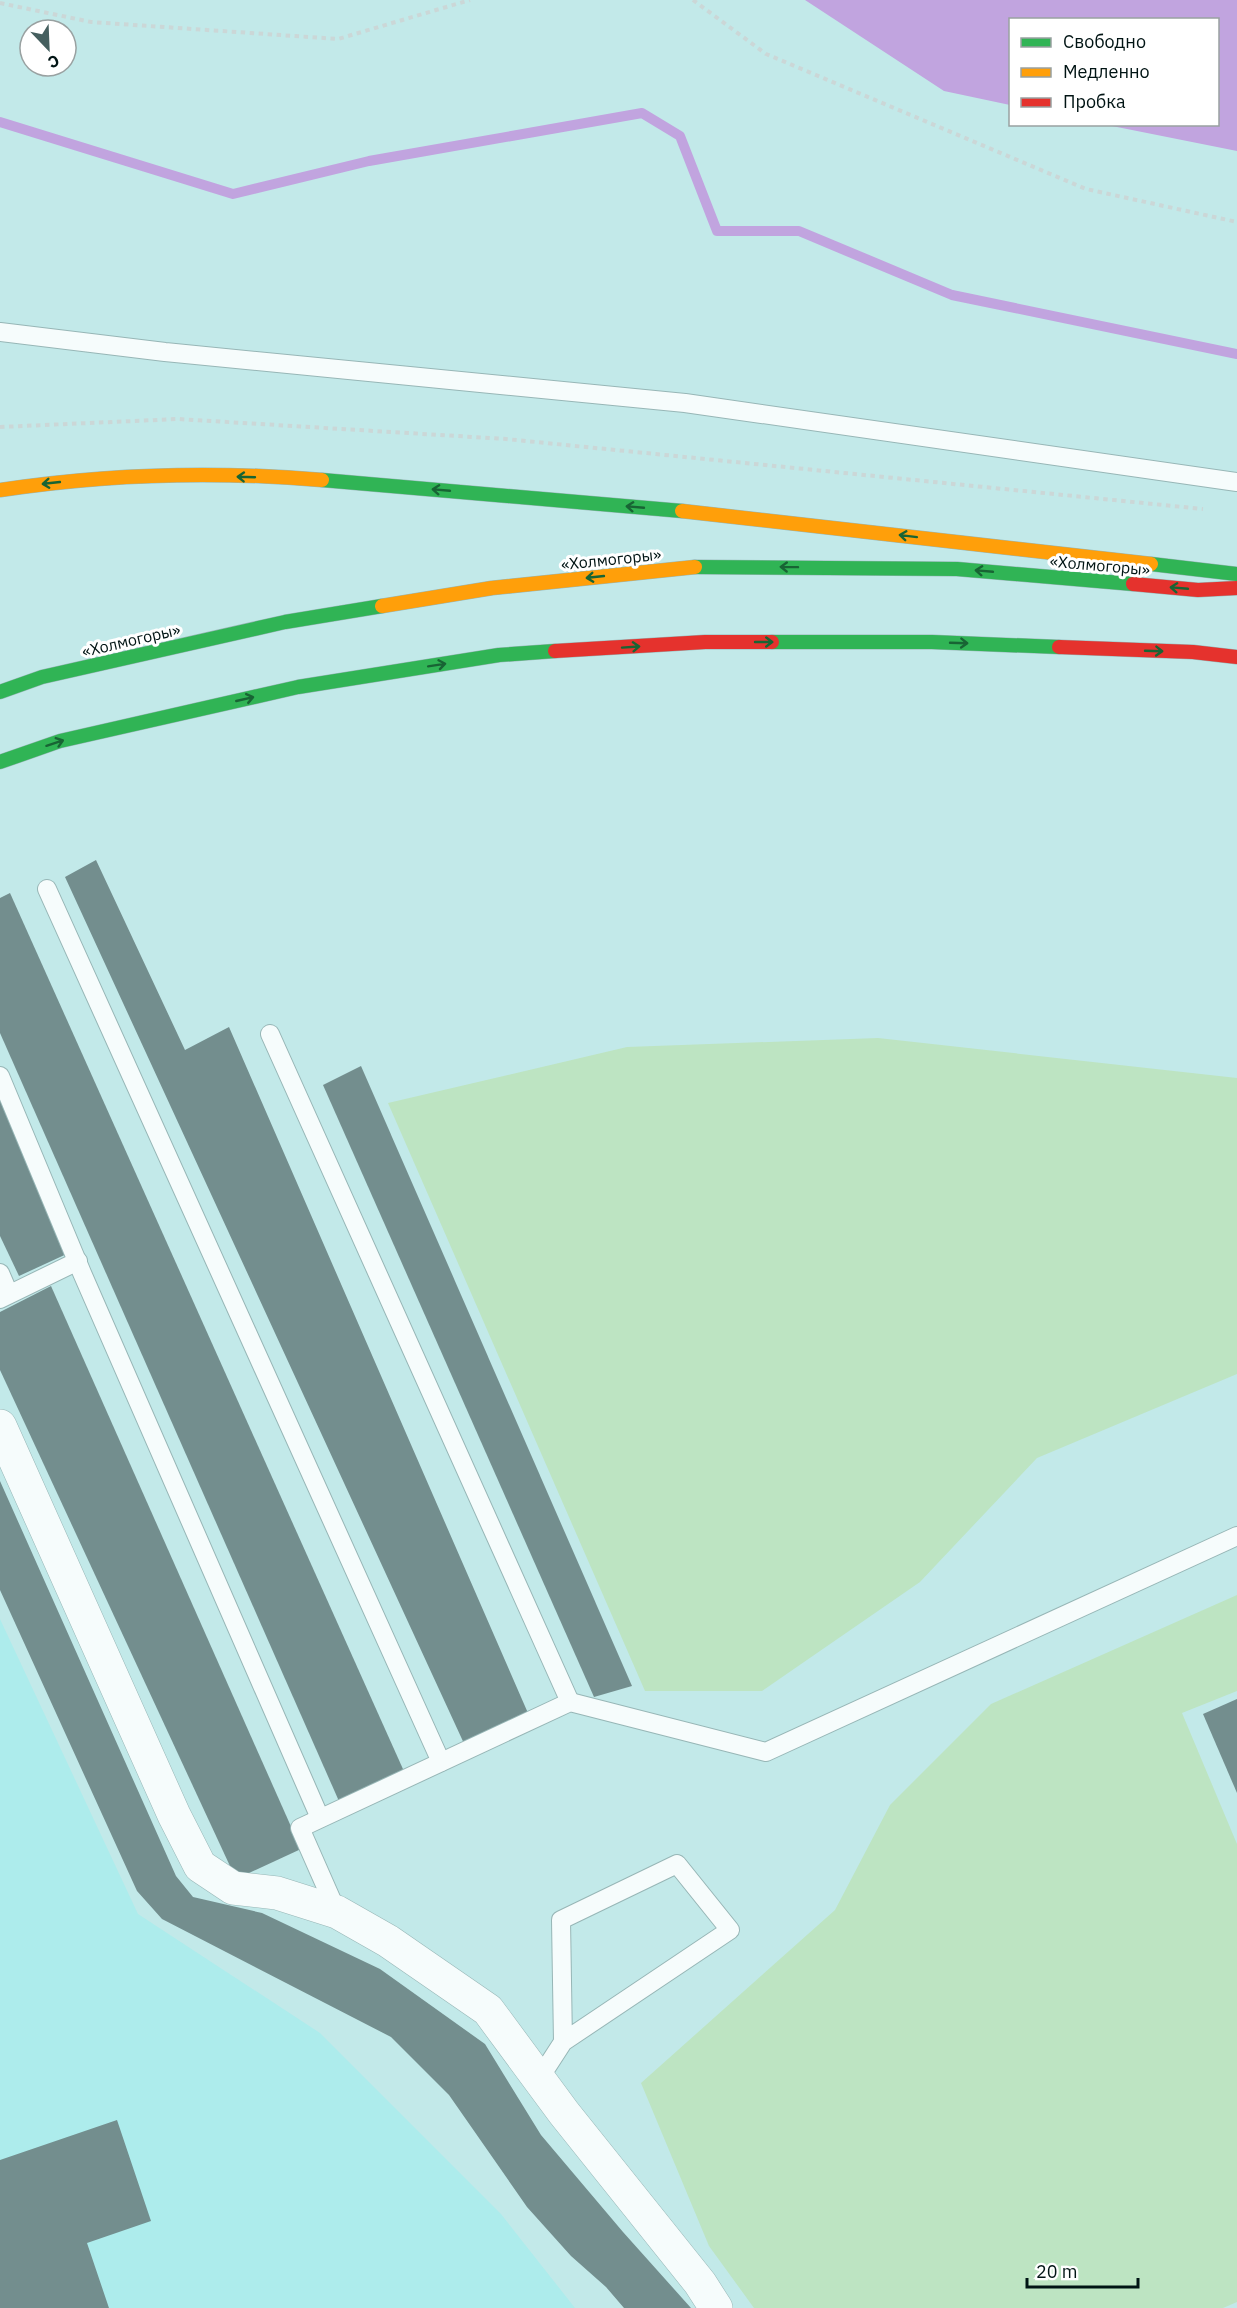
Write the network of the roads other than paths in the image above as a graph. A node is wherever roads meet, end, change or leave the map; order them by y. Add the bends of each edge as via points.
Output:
1 (0, 332) edge
2 (1237, 482) edge
3 (0, 490) edge
4 (1237, 574) edge
5 (1237, 588) edge
6 (1237, 657) edge
7 (0, 692) edge
8 (0, 762) edge
9 (47, 889) dead end
10 (270, 1034) dead end
11 (0, 1076) edge
12 (78, 1261) junction
13 (0, 1273) edge
14 (5, 1296) edge
15 (0, 1425) edge
16 (1237, 1536) edge
17 (570, 1702) junction
18 (441, 1762) junction
19 (320, 1818) junction
20 (337, 1912) junction
21 (563, 2042) junction
22 (539, 2079) junction
23 (716, 2308) edge

1 - 2 lane via 685,404
4 -> 3 main road via 693,512 310,479 173,475
5 -> 7 main road, «Холмогоры» via 1198,590 957,569 700,566 492,588 285,622 42,677
8 -> 6 main road via 60,741 298,687 500,655 705,642 932,642
9 - 18 lane
10 - 17 lane
11 - 12 lane
12 - 14 lane
12 - 19 lane
13 - 14 lane
15 - 20 street via 200,1866 233,1888 277,1893
16 - 17 lane via 766,1752
17 - 18 lane
18 - 19 lane
19 - 20 lane via 300,1828
20 - 22 street via 388,1941 488,2010
21 - 21 lane via 561,1920 677,1864 730,1930
21 - 22 lane
22 - 23 street

